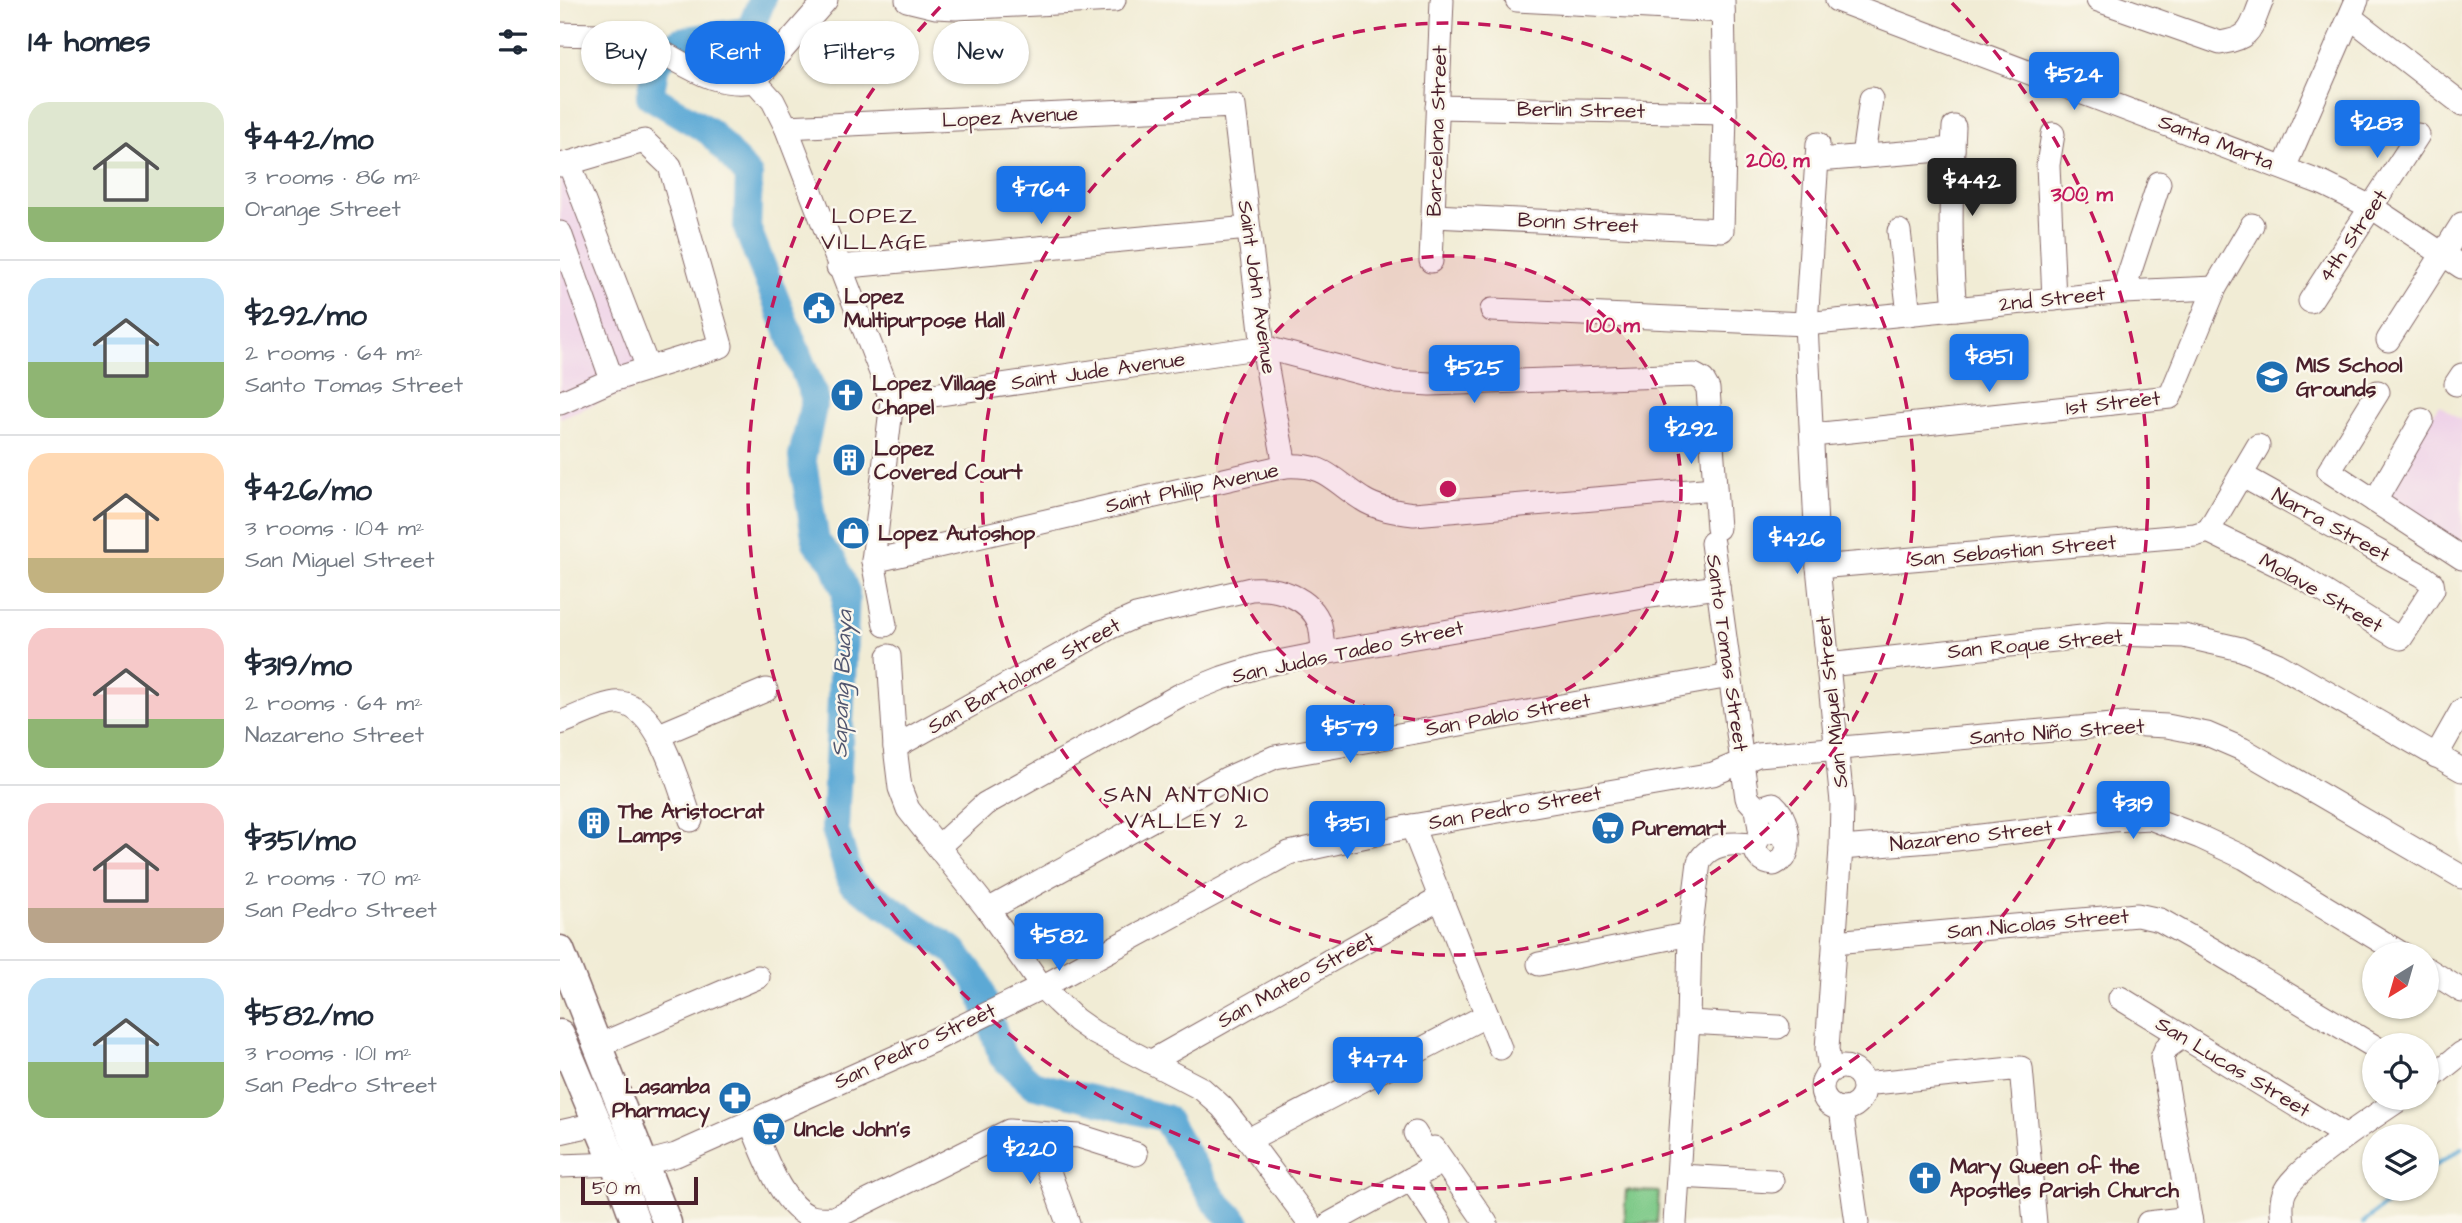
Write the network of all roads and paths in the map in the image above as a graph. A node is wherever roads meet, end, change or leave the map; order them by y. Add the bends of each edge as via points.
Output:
1 (826, 0) edge
2 (907, 0) edge
3 (1114, 0) edge
4 (1442, 0) edge
5 (1517, 0) edge
6 (1837, 0) edge
7 (2098, 0) edge
8 (2262, 0) edge
9 (1862, 4) edge
10 (1723, 5) edge
11 (2353, 8) edge
12 (560, 34) edge
13 (785, 48) edge
14 (685, 65) edge
15 (752, 84) edge
16 (1871, 99) dead end
17 (2462, 104) edge
18 (1234, 106) joint
19 (1437, 107) junction
20 (1725, 113) junction
21 (786, 127) junction
22 (2053, 134) dead end
23 (2418, 135) dead end
24 (1863, 156) junction
25 (564, 164) edge
26 (2284, 168) junction
27 (2159, 183) dead end
28 (2373, 208) junction
29 (1434, 216) junction
30 (2462, 224) edge
31 (2252, 225) dead end
32 (1248, 228) junction
33 (1899, 231) dead end
34 (560, 233) edge
35 (1431, 261) dead end
36 (2453, 261) edge
37 (838, 267) junction
38 (2215, 288) junction
39 (2123, 292) junction
40 (2054, 299) junction
41 (2310, 301) dead end
42 (1955, 309) junction
43 (1492, 310) dead end
44 (1909, 314) junction
45 (1806, 324) junction
46 (2388, 340) dead end
47 (1263, 347) junction
48 (648, 368) junction
49 (612, 380) junction
50 (2378, 392) dead end
51 (892, 401) junction
52 (560, 403) edge
53 (2423, 420) dead end
54 (1813, 435) junction
55 (2258, 446) dead end
56 (1285, 466) junction
57 (2241, 475) junction
58 (1714, 489) junction
59 (2375, 501) junction
60 (2208, 531) junction
61 (2462, 558) edge
62 (873, 561) junction
63 (1818, 567) junction
64 (2421, 575) joint
65 (1718, 587) junction
66 (885, 625) dead end
67 (1324, 653) junction
68 (889, 656) dead end
69 (1828, 665) junction
70 (1730, 676) junction
71 (766, 690) dead end
72 (2462, 710) edge
73 (560, 723) edge
74 (659, 735) junction
75 (895, 747) junction
76 (1838, 749) junction
77 (2436, 756) junction
78 (1741, 762) junction
79 (2462, 770) edge
80 (1757, 809) junction
81 (691, 820) dead end
82 (1412, 826) junction
83 (1758, 841) junction
84 (939, 846) junction
85 (1840, 848) junction
86 (2462, 877) edge
87 (1441, 898) junction
88 (988, 910) junction
89 (1690, 934) junction
90 (1834, 942) junction
91 (2382, 942) edge
92 (560, 950) edge
93 (1539, 964) dead end
94 (758, 977) dead end
95 (2440, 977) edge
96 (1042, 987) junction
97 (2462, 990) edge
98 (2120, 998) dead end
99 (1487, 1015) junction
100 (1688, 1022) junction
101 (1778, 1027) dead end
102 (560, 1034) edge
103 (2183, 1036) junction
104 (2362, 1039) edge
105 (597, 1046) junction
106 (1500, 1048) dead end
107 (2462, 1054) edge
108 (1152, 1061) junction
109 (1830, 1070) junction
110 (567, 1071) edge
111 (2439, 1072) edge
112 (1864, 1084) junction
113 (1841, 1109) junction
114 (2384, 1110) edge
115 (750, 1121) junction
116 (596, 1124) junction
117 (560, 1132) edge
118 (1035, 1134) junction
119 (2346, 1136) junction
120 (1248, 1140) junction
121 (1136, 1154) dead end
122 (645, 1163) junction
123 (615, 1165) junction
124 (560, 1166) edge
125 (1679, 1176) junction
126 (1411, 1179) junction
127 (1772, 1181) dead end
128 (1344, 1220) edge
129 (2191, 1221) edge
130 (636, 1223) edge
131 (667, 1223) edge
132 (1068, 1223) edge
133 (1310, 1223) edge
134 (1440, 1223) edge
135 (1486, 1223) edge
136 (1675, 1223) edge
137 (1857, 1223) edge
138 (2035, 1223) edge
139 (2148, 1223) edge
140 (2283, 1223) edge

1 - 13 street
2 - 3 street via 956,8
4 - 19 street, Barcelona Street
5 - 10 street
6 - 9 street, Santa Marta
7 - 8 street via 2220,43 2241,40
9 - 26 street, Santa Marta
10 - 20 street
11 - 17 street
11 - 26 street
12 - 14 street via 633,39
15 - 21 street via 764,107
16 - 24 street
18 - 21 street, Lopez Avenue
18 - 32 street, Saint John Avenue
19 - 20 street, Berlin Street
19 - 29 street, Barcelona Street
20 - 29 street, Bonn Street via 1722,230
21 - 37 street
22 - 40 street via 2048,165
23 - 28 street, 4th Street
24 - 42 street via 1954,138 1950,251
24 - 45 street, San Miguel Street via 1818,152
25 - 48 street
25 - 48 street via 644,141 670,166 721,346
26 - 28 street, Santa Marta
27 - 39 street
28 - 36 street, Santa Marta
28 - 41 street, 4th Street
29 - 35 street, Barcelona Street
30 - 36 street
31 - 38 street
32 - 37 street
32 - 47 street, Saint John Avenue
33 - 44 street
34 - 49 street
36 - 46 street
37 - 51 street
38 - 39 street, 2nd Street
38 - 54 street, 1st Street via 2170,397
39 - 40 street, 2nd Street
40 - 42 street, 2nd Street
42 - 44 street, 2nd Street
43 - 45 street, 2nd Street
44 - 45 street, 2nd Street
45 - 54 street, San Miguel Street
47 - 51 street, Saint Jude Avenue
47 - 56 street, Saint John Avenue
47 - 58 street, Santo Tomas Street via 1396,382 1695,375 1708,389
48 - 49 street
49 - 52 street
50 - 59 street via 2329,471
51 - 62 street
53 - 59 street
54 - 63 street, San Miguel Street
55 - 57 street
56 - 58 street, Saint Philip Avenue via 1313,467 1364,501 1414,514
56 - 62 street, Saint Philip Avenue
57 - 60 street
57 - 64 street, Narra Street
58 - 65 street, Santo Tomas Street
59 - 61 street
60 - 63 street, San Sebastian Street
60 - 64 street, Molave Street via 2298,575 2401,638 2433,589
62 - 66 street
63 - 69 street, San Miguel Street
65 - 67 street, San Judas Tadeo Street
65 - 70 street, Santo Tomas Street
67 - 75 street, San Bartolome Street via 1320,623 1292,594 1270,587 1251,589 1136,616 1111,627
67 - 84 street, San Judas Tadeo Street via 1263,665 1182,694 985,804
68 - 75 street
69 - 76 street, San Miguel Street
69 - 77 street, San Roque Street via 2109,634 2184,636 2277,663
70 - 78 street, Santo Tomas Street
70 - 88 street, San Pablo Street via 1275,757 1226,779
71 - 74 street
72 - 77 street
73 - 74 street via 620,702 633,707
74 - 81 street
75 - 84 street via 900,788 908,809
76 - 78 street, Santo Niño Street via 1758,755
76 - 85 street, San Miguel Street
76 - 86 street, Santo Niño Street via 2124,724 2207,734 2242,748
77 - 79 street, San Roque Street
78 - 80 street, Santo Tomas Street via 1747,798
78 - 82 street, San Pedro Street via 1713,774
80 - 83 street, Santo Tomas Street
80 - 83 street via 1773,804 1779,809 1787,842 1776,831
82 - 87 street
82 - 96 street, San Pedro Street via 1289,853
83 - 89 street via 1718,846 1703,855
84 - 88 street
85 - 90 street, San Miguel Street
85 - 91 street, Nazareno Street via 2150,818 2245,858
87 - 99 street
87 - 108 street, San Mateo Street
88 - 96 street
89 - 93 street
89 - 100 street
90 - 104 street, San Nicolas Street via 2150,916
90 - 109 street, San Miguel Street via 1827,1049
92 - 105 main road
94 - 105 street
95 - 97 street
96 - 108 street via 1093,1032
96 - 115 street, San Pedro Street
98 - 103 street, San Lucas Street
99 - 106 street
99 - 120 street
100 - 101 street
100 - 125 street
102 - 110 main road
103 - 119 street, San Lucas Street
103 - 129 street via 2166,1048 2162,1058
105 - 122 main road
107 - 111 street
108 - 120 street via 1202,1089
109 - 112 street via 1851,1068
109 - 113 street via 1822,1080 1822,1093 1829,1104
110 - 116 main road
112 - 113 street via 1859,1102
112 - 138 street via 2021,1068
113 - 137 street
114 - 119 street
115 - 118 street via 779,1187 794,1206 811,1217 834,1218 1009,1131
115 - 122 street, San Pedro Street via 676,1155
116 - 117 street
116 - 123 main road
118 - 121 street via 1079,1136
118 - 132 street
119 - 140 street via 2285,1190
120 - 133 street
122 - 123 street, San Pedro Street
122 - 131 main road
123 - 124 street, San Pedro Street
123 - 130 main road
125 - 127 street
125 - 136 street
126 - 128 street
126 - 134 street
126 - 135 street via 1435,1166 1420,1135
129 - 139 street

